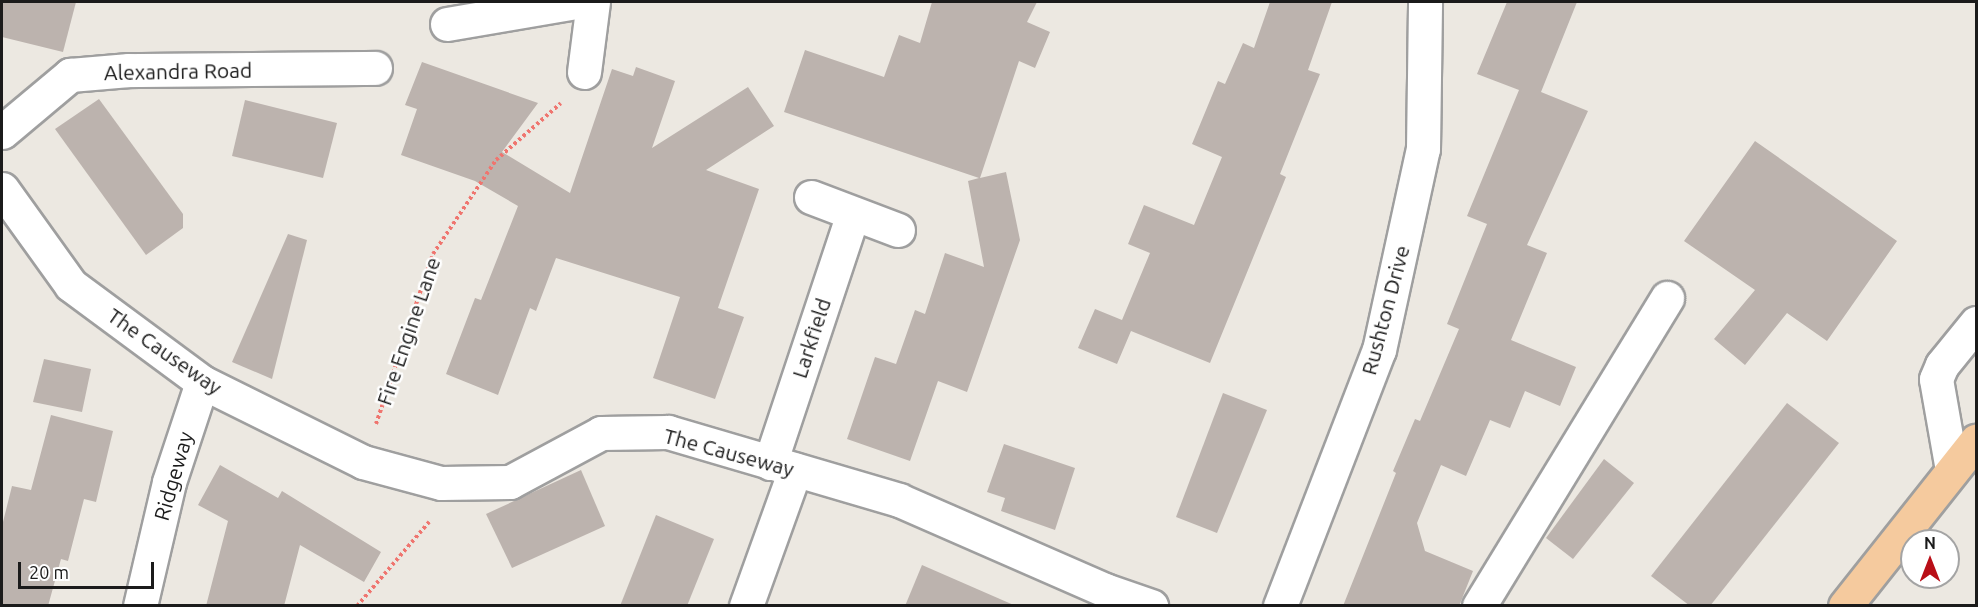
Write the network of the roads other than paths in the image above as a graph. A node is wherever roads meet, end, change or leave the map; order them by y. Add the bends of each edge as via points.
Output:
1 (576, 2) edge
2 (592, 2) edge
3 (1425, 2) edge
4 (447, 24) dead end
5 (375, 68) dead end
6 (584, 72) road end
7 (2, 132) edge
8 (2, 189) edge
9 (811, 197) dead end
10 (853, 213) junction
11 (898, 230) dead end
12 (1667, 297) dead end
13 (1977, 323) edge
14 (202, 382) junction
15 (1977, 441) edge
16 (783, 467) junction
17 (1952, 470) junction
18 (1102, 598) edge
19 (140, 606) edge
20 (746, 606) edge
21 (1151, 606) edge
22 (1280, 606) edge
23 (1479, 606) edge
24 (1845, 606) edge

1 - 4 street
2 - 6 street
3 - 22 street, Rushton Drive via 1423,149 1379,350
5 - 7 street, Alexandra Road via 129,70 69,75
8 - 14 street, The Causeway via 71,285
9 - 10 street
10 - 11 street
10 - 16 street, Larkfield
12 - 23 street
13 - 17 street via 1942,365 1936,380
14 - 16 street, The Causeway via 363,462 441,483 510,482 601,433 668,432
14 - 19 street, Ridgeway via 169,482
15 - 17 main road
16 - 18 street, The Causeway via 899,500
16 - 20 street, Larkfield
17 - 24 main road
18 - 21 street, The Causeway

